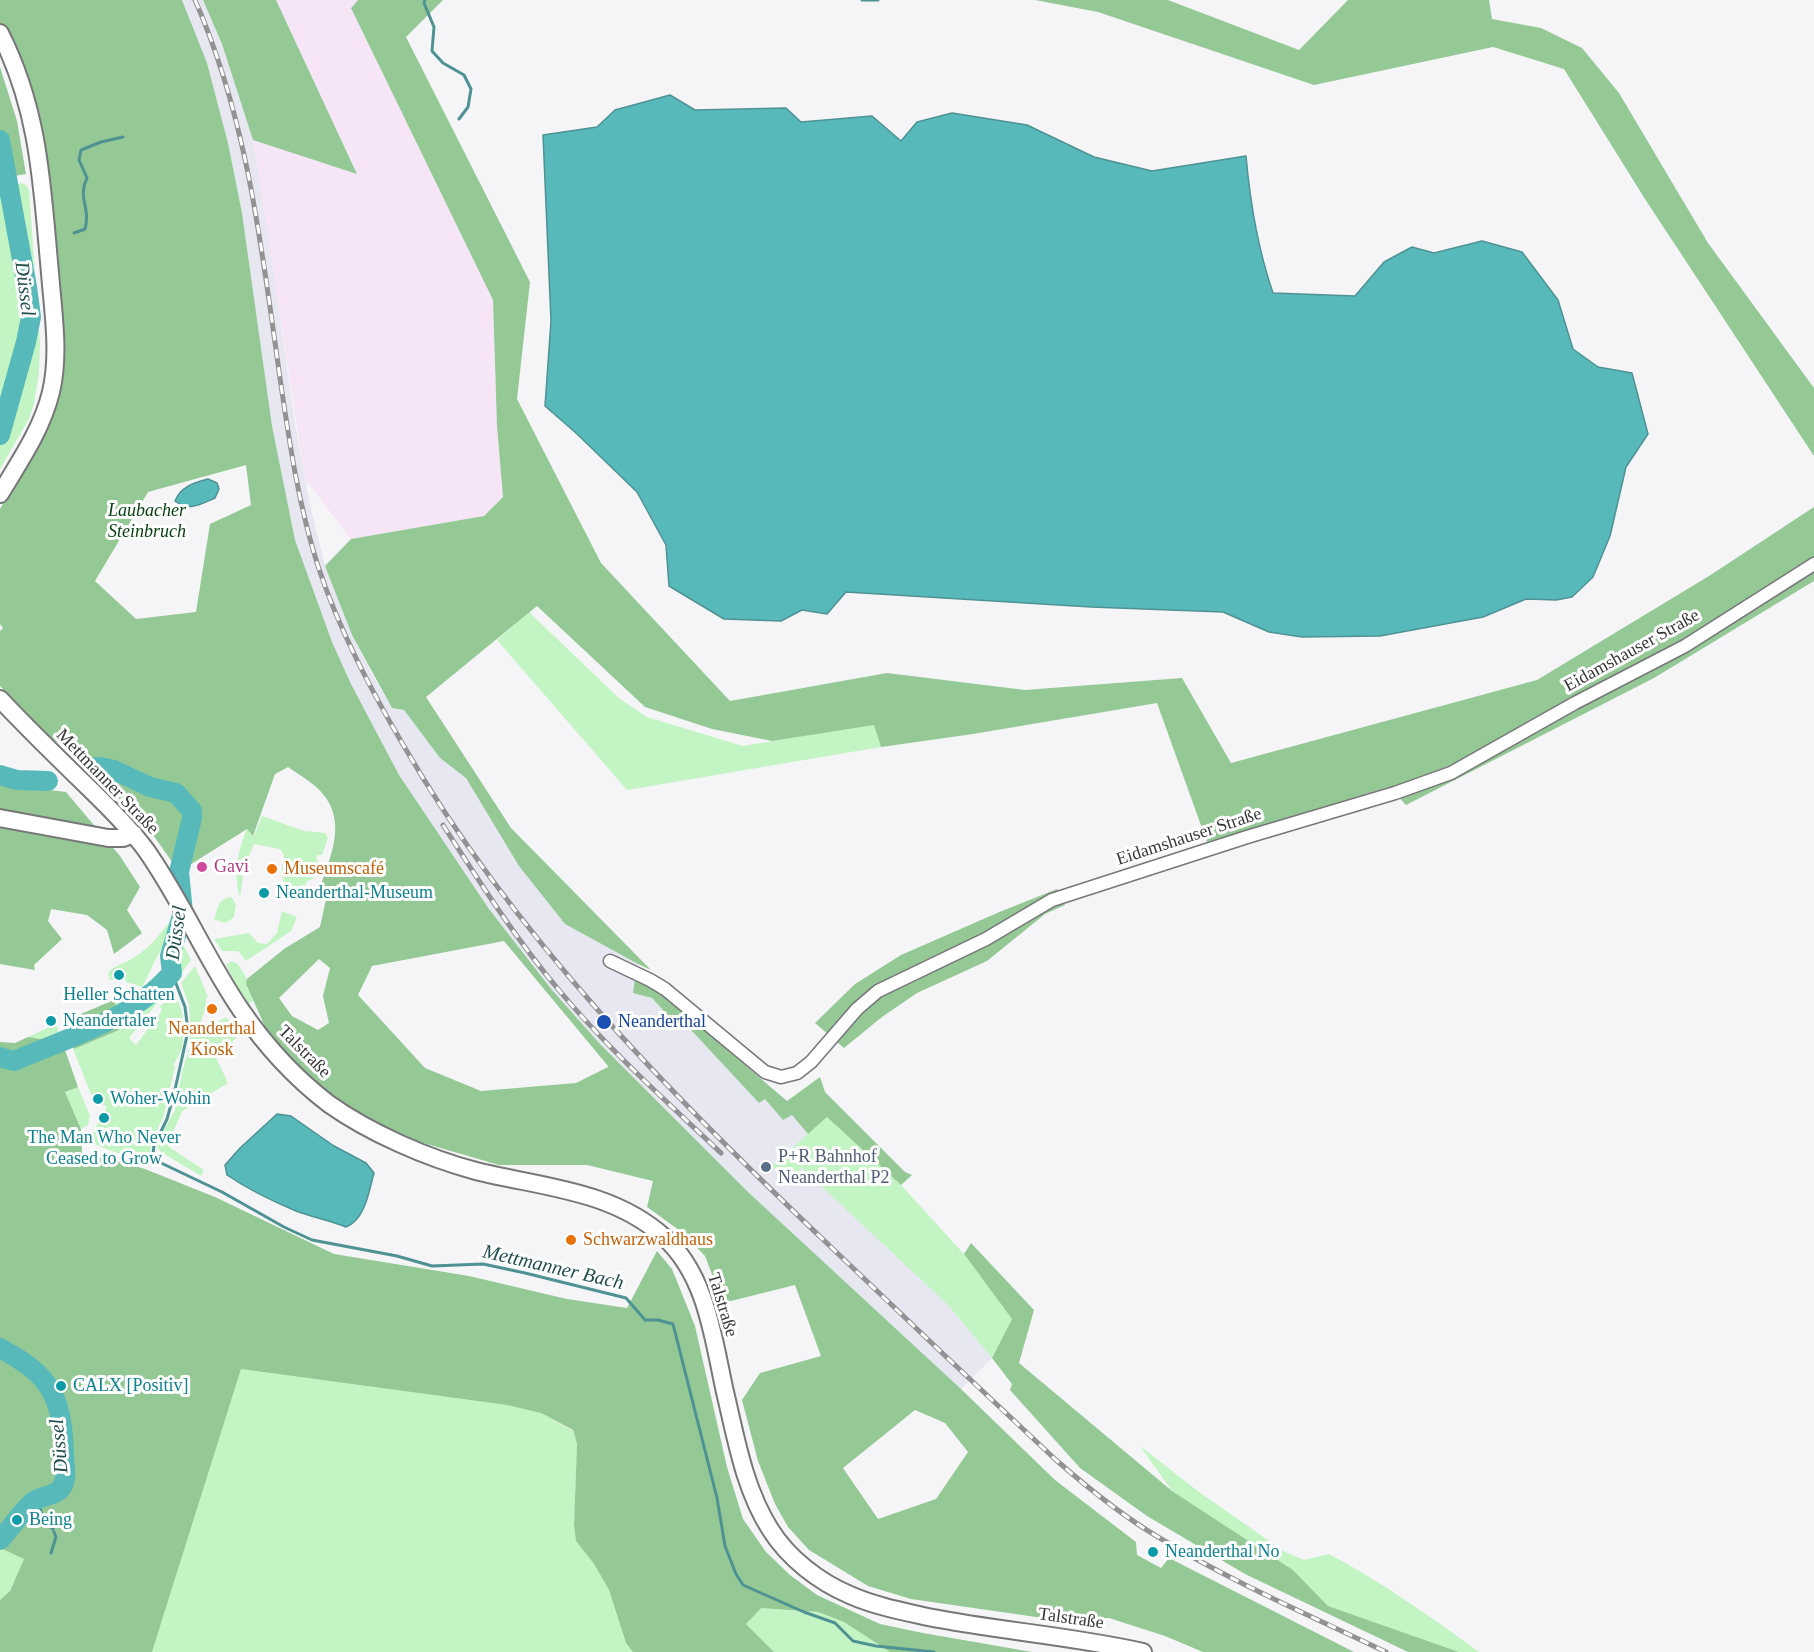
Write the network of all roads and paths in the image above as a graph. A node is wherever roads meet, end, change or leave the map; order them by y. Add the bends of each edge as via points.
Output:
1 (0, 33) edge
2 (0, 494) edge
3 (1814, 564) edge
4 (0, 699) edge
5 (0, 818) edge
6 (134, 834) junction
7 (178, 901) joint
8 (610, 961) dead end
9 (1143, 1652) edge

1 - 2 main road via 24,89 37,144 55,359 45,415
3 - 8 street, Eidamshauser Straße via 1685,646 1451,773 1053,900 986,939 878,992 856,1009 811,1062 789,1076 765,1072 665,989
4 - 6 main road, Mettmanner Straße
5 - 6 main road via 108,837
6 - 7 main road, Mettmanner Straße
7 - 9 main road, Talstraße via 255,1030 280,1060 345,1114 387,1137 453,1164 593,1197 648,1224 675,1248 695,1277 704,1304 752,1496 774,1536 807,1570 847,1594 888,1609

